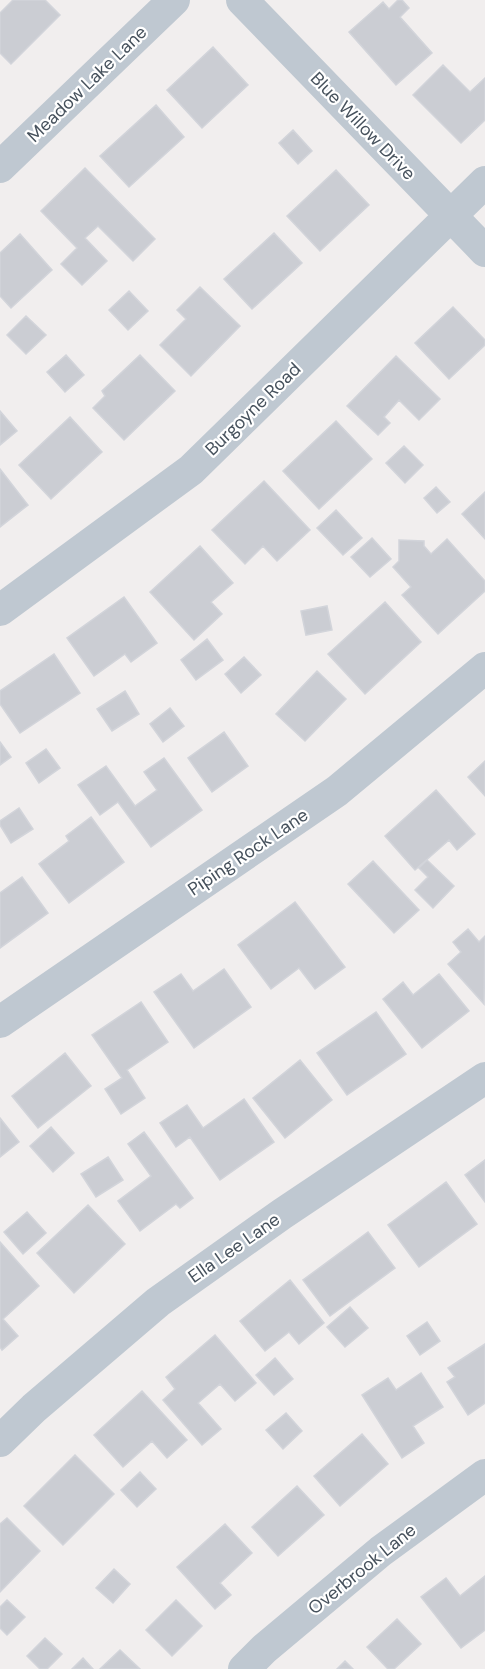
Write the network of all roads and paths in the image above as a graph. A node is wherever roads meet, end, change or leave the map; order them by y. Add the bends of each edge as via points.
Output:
1 (174, 0) edge
2 (242, 0) edge
3 (0, 167) edge
4 (485, 182) edge
5 (450, 216) junction
6 (485, 251) edge
7 (0, 610) edge
8 (485, 668) edge
9 (0, 1022) edge
10 (485, 1078) edge
11 (0, 1440) edge
12 (485, 1475) edge
13 (244, 1669) edge

1 - 3 street, Meadow Lake Lane
2 - 5 street, Blue Willow Drive
4 - 5 street, Burgoyne Road
5 - 6 street, Blue Willow Drive
5 - 7 street, Burgoyne Road via 191,470
8 - 9 street, Piping Rock Lane via 338,791
10 - 11 street, Ella Lee Lane via 158,1302
12 - 13 street, Overbrook Lane via 381,1551

